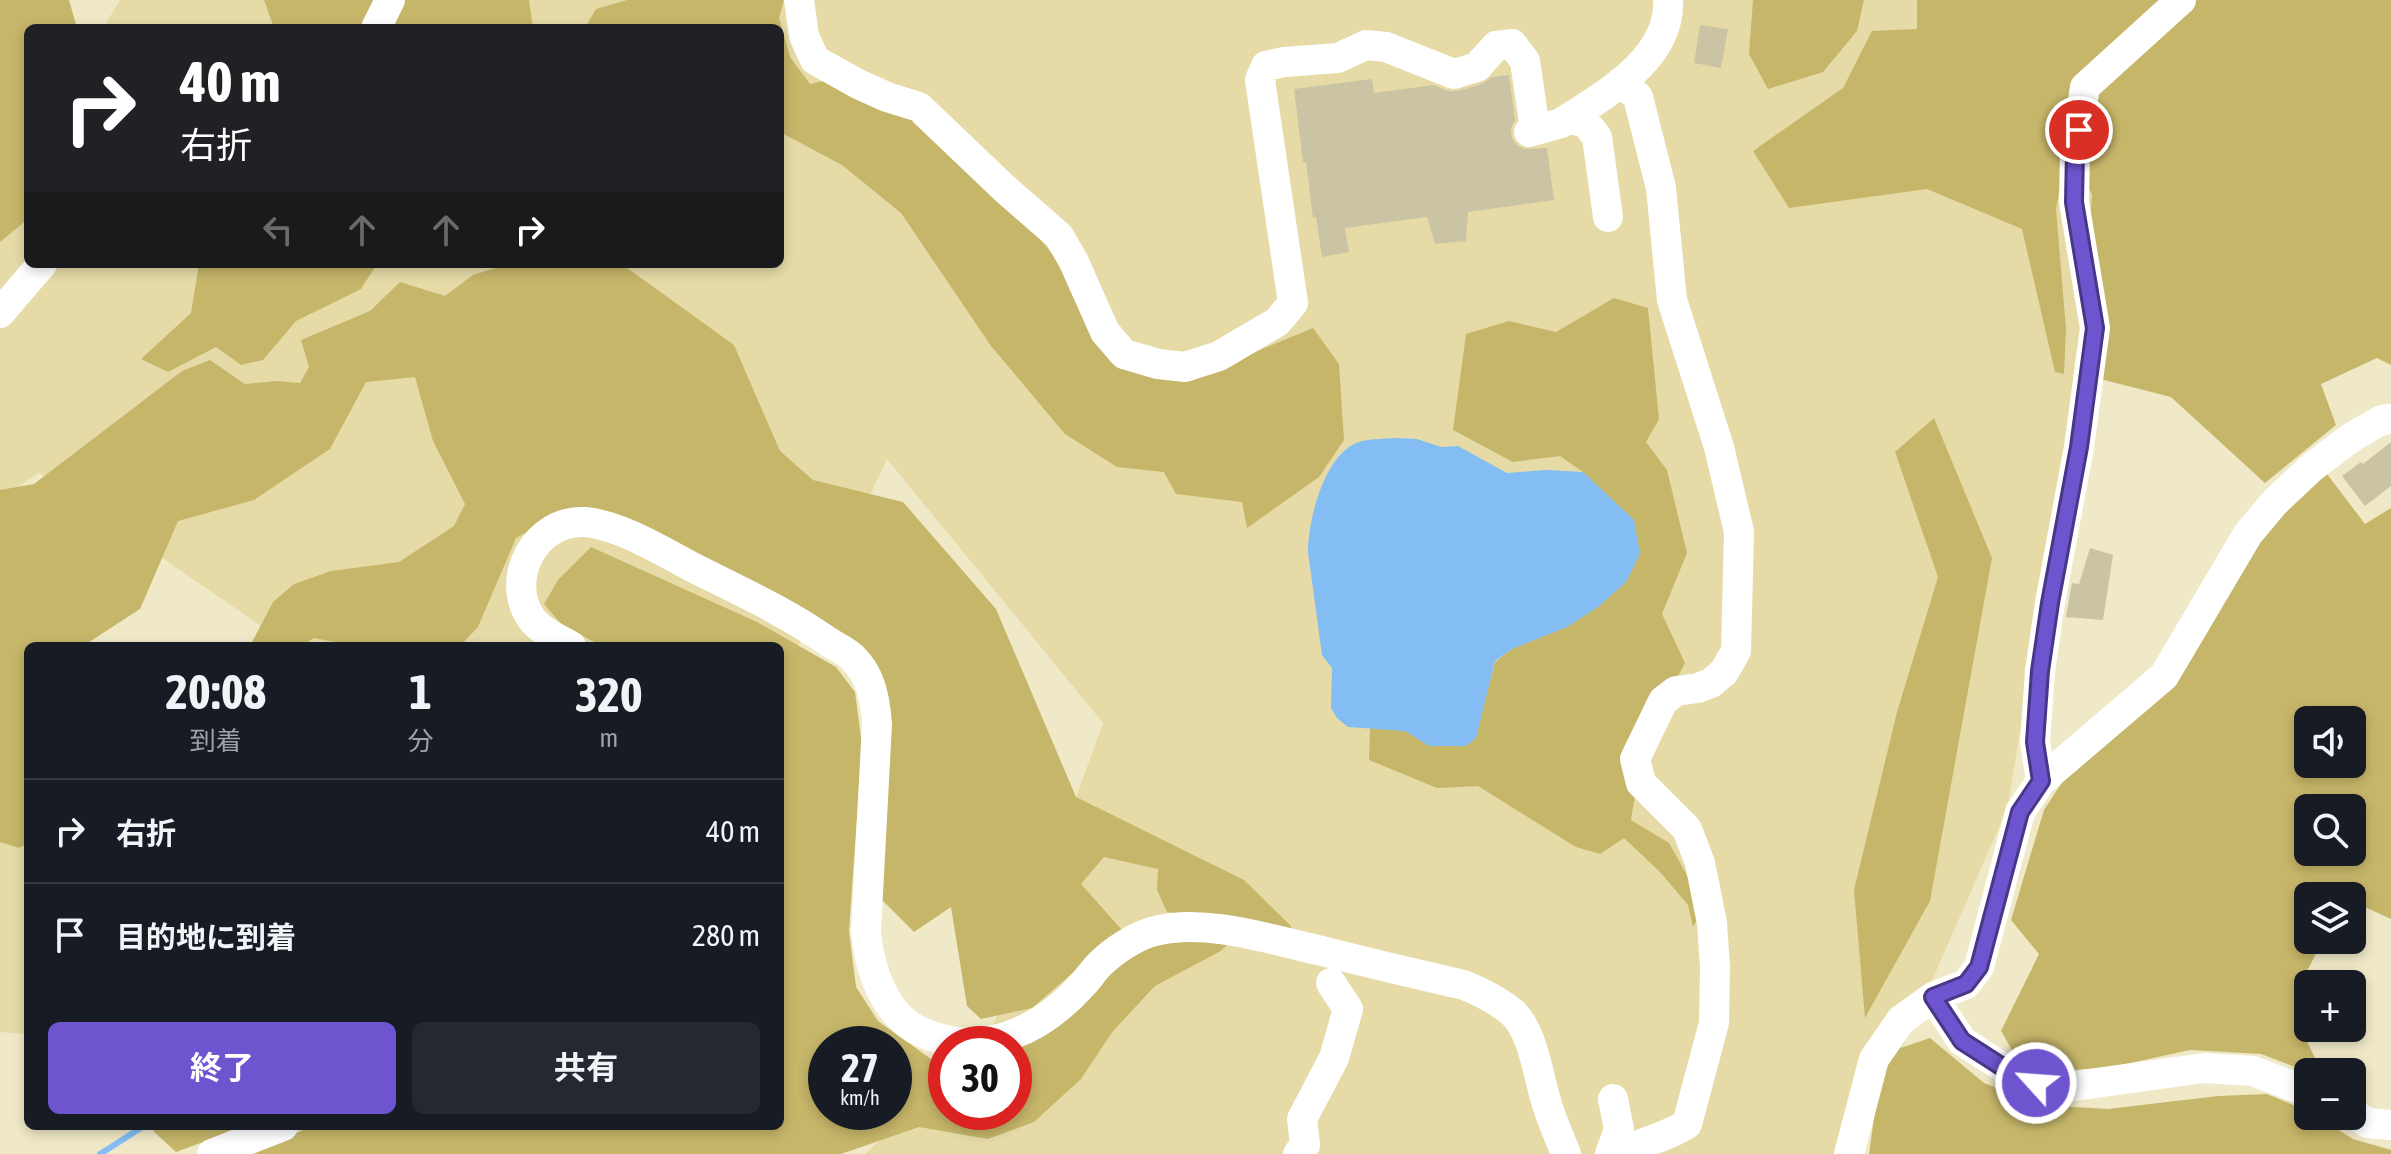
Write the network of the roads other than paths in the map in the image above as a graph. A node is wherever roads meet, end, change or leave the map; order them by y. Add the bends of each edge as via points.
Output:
1 (390, 0) edge
2 (799, 0) edge
3 (1668, 0) edge
4 (2181, 0) edge
5 (378, 24) edge
6 (1621, 82) junction
7 (1569, 118) junction
8 (1608, 217) dead end
9 (39, 268) edge
10 (0, 313) edge
11 (2391, 419) edge
12 (564, 642) edge
13 (2041, 781) junction
14 (1331, 983) dead end
15 (1933, 997) junction
16 (2294, 1087) edge
17 (1613, 1099) dead end
18 (2366, 1122) edge
19 (2391, 1125) edge
20 (273, 1130) edge
21 (212, 1154) edge
22 (1298, 1154) edge
23 (1566, 1154) edge
24 (1610, 1154) edge
25 (1621, 1154) edge
26 (1849, 1154) edge

1 - 5 street
2 - 7 street via 804,36 815,60 858,84 919,107 1059,236 1105,332 1124,354 1158,364 1185,367 1219,356 1277,322 1293,303 1260,80 1266,66 1338,58 1366,45 1386,47 1454,74 1477,67 1496,46 1512,44 1525,61 1532,131
3 - 6 street via 1662,39
4 - 13 street via 2085,87 2074,202 2095,328 2040,671 2035,742
6 - 7 street
6 - 25 street via 1638,97 1661,188 1672,300 1719,447 1739,532 1736,651 1711,683 1676,691 1663,701 1635,759 1641,783 1687,829 1700,863 1712,923 1714,1023 1687,1124
7 - 8 street via 1586,123 1597,137
9 - 10 street
11 - 13 street via 2352,437 2274,503 2248,534 2164,676
12 - 23 street via 530,616 521,584 532,547 549,532 584,522 644,542 799,621 851,656 867,676 877,724 868,958 888,1002 918,1031 940,1040 979,1043 1010,1037 1033,1027 1121,947 1154,931 1199,927 1255,936 1464,985 1514,1014 1533,1053
13 - 15 street via 2020,812 1979,967 1966,984
14 - 22 street via 1348,1009 1334,1058 1302,1119 1305,1145
15 - 16 street via 1962,1041 2036,1083 2067,1087 2204,1068 2253,1071
15 - 26 street via 1901,1020 1874,1059
17 - 24 street via 1619,1129
18 - 19 street
20 - 21 street

